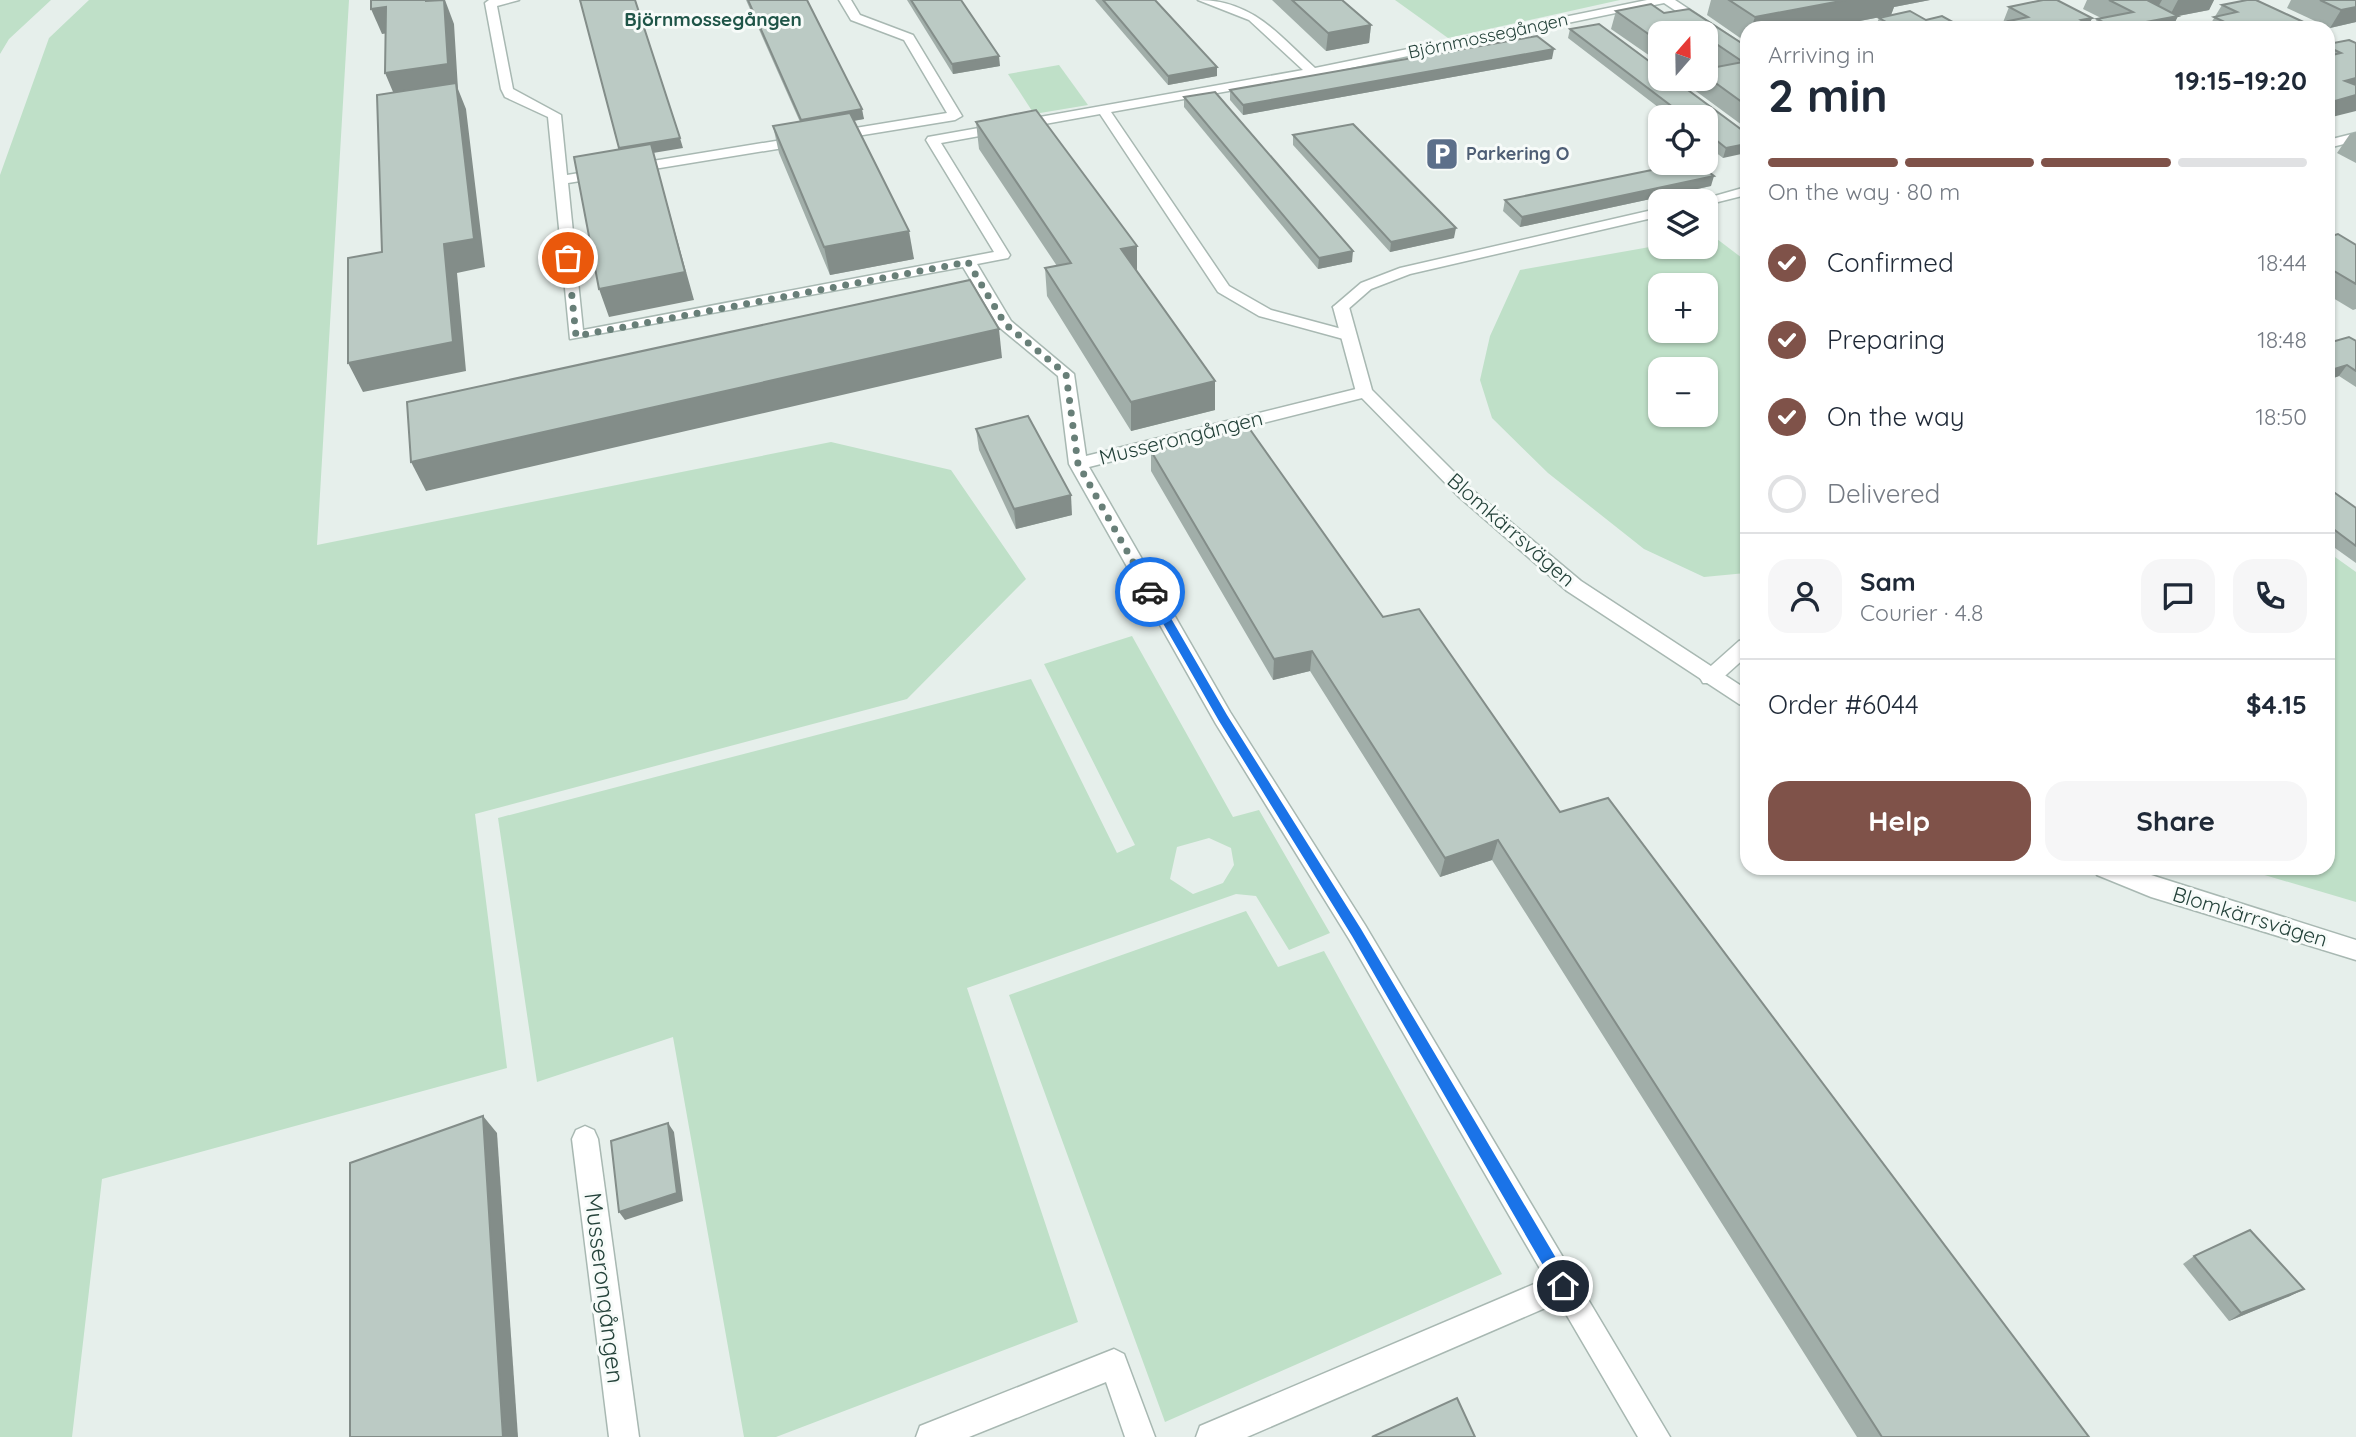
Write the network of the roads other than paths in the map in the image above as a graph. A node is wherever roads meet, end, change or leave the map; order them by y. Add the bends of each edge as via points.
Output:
1 (513, 0) edge
2 (845, 0) edge
3 (1204, 0) edge
4 (1666, 0) edge
5 (1740, 48) edge
6 (1312, 72) junction
7 (1103, 109) junction
8 (955, 116) junction
9 (967, 134) junction
10 (2356, 137) edge
11 (2335, 142) edge
12 (561, 180) junction
13 (1740, 192) edge
14 (1718, 198) edge
15 (1648, 215) edge
16 (968, 262) junction
17 (1347, 335) junction
18 (1364, 392) junction
19 (1078, 464) junction
20 (1740, 651) edge
21 (1710, 678) junction
22 (1740, 696) edge
23 (2122, 875) edge
24 (2356, 950) edge
25 (585, 1139) dead end
26 (1563, 1286) junction
27 (624, 1437) edge
28 (931, 1437) edge
29 (1140, 1437) edge
30 (1211, 1437) edge
31 (1656, 1437) edge

1 - 12 street, Björnmossegången via 491,3 507,89 554,115
2 - 8 street via 855,17 909,38
3 - 6 street via 1253,17
4 - 5 street
4 - 6 street, Björnmossegången
6 - 7 street, Björnmossegången
7 - 9 street, Björnmossegången
7 - 17 street via 1223,289 1265,313
8 - 9 street
8 - 12 street
9 - 16 street, Björnmossegången via 933,140 1003,255
10 - 11 street
12 - 16 street, Björnmossegången via 576,336
13 - 14 street
15 - 17 street, Blomkärrsvägen via 1405,271 1366,286 1341,307
16 - 19 street via 1005,324 1066,374
17 - 18 street, Blomkärrsvägen
18 - 19 street, Musserongången
18 - 21 street, Blomkärrsvägen via 1464,492 1574,586
19 - 26 street, Musserongången via 1223,718 1357,932
20 - 21 street
21 - 22 street, Blomkärrsvägen
23 - 24 street, Blomkärrsvägen
25 - 27 street, Musserongången
26 - 30 street
26 - 31 street, Musserongången
28 - 29 street via 1114,1364

